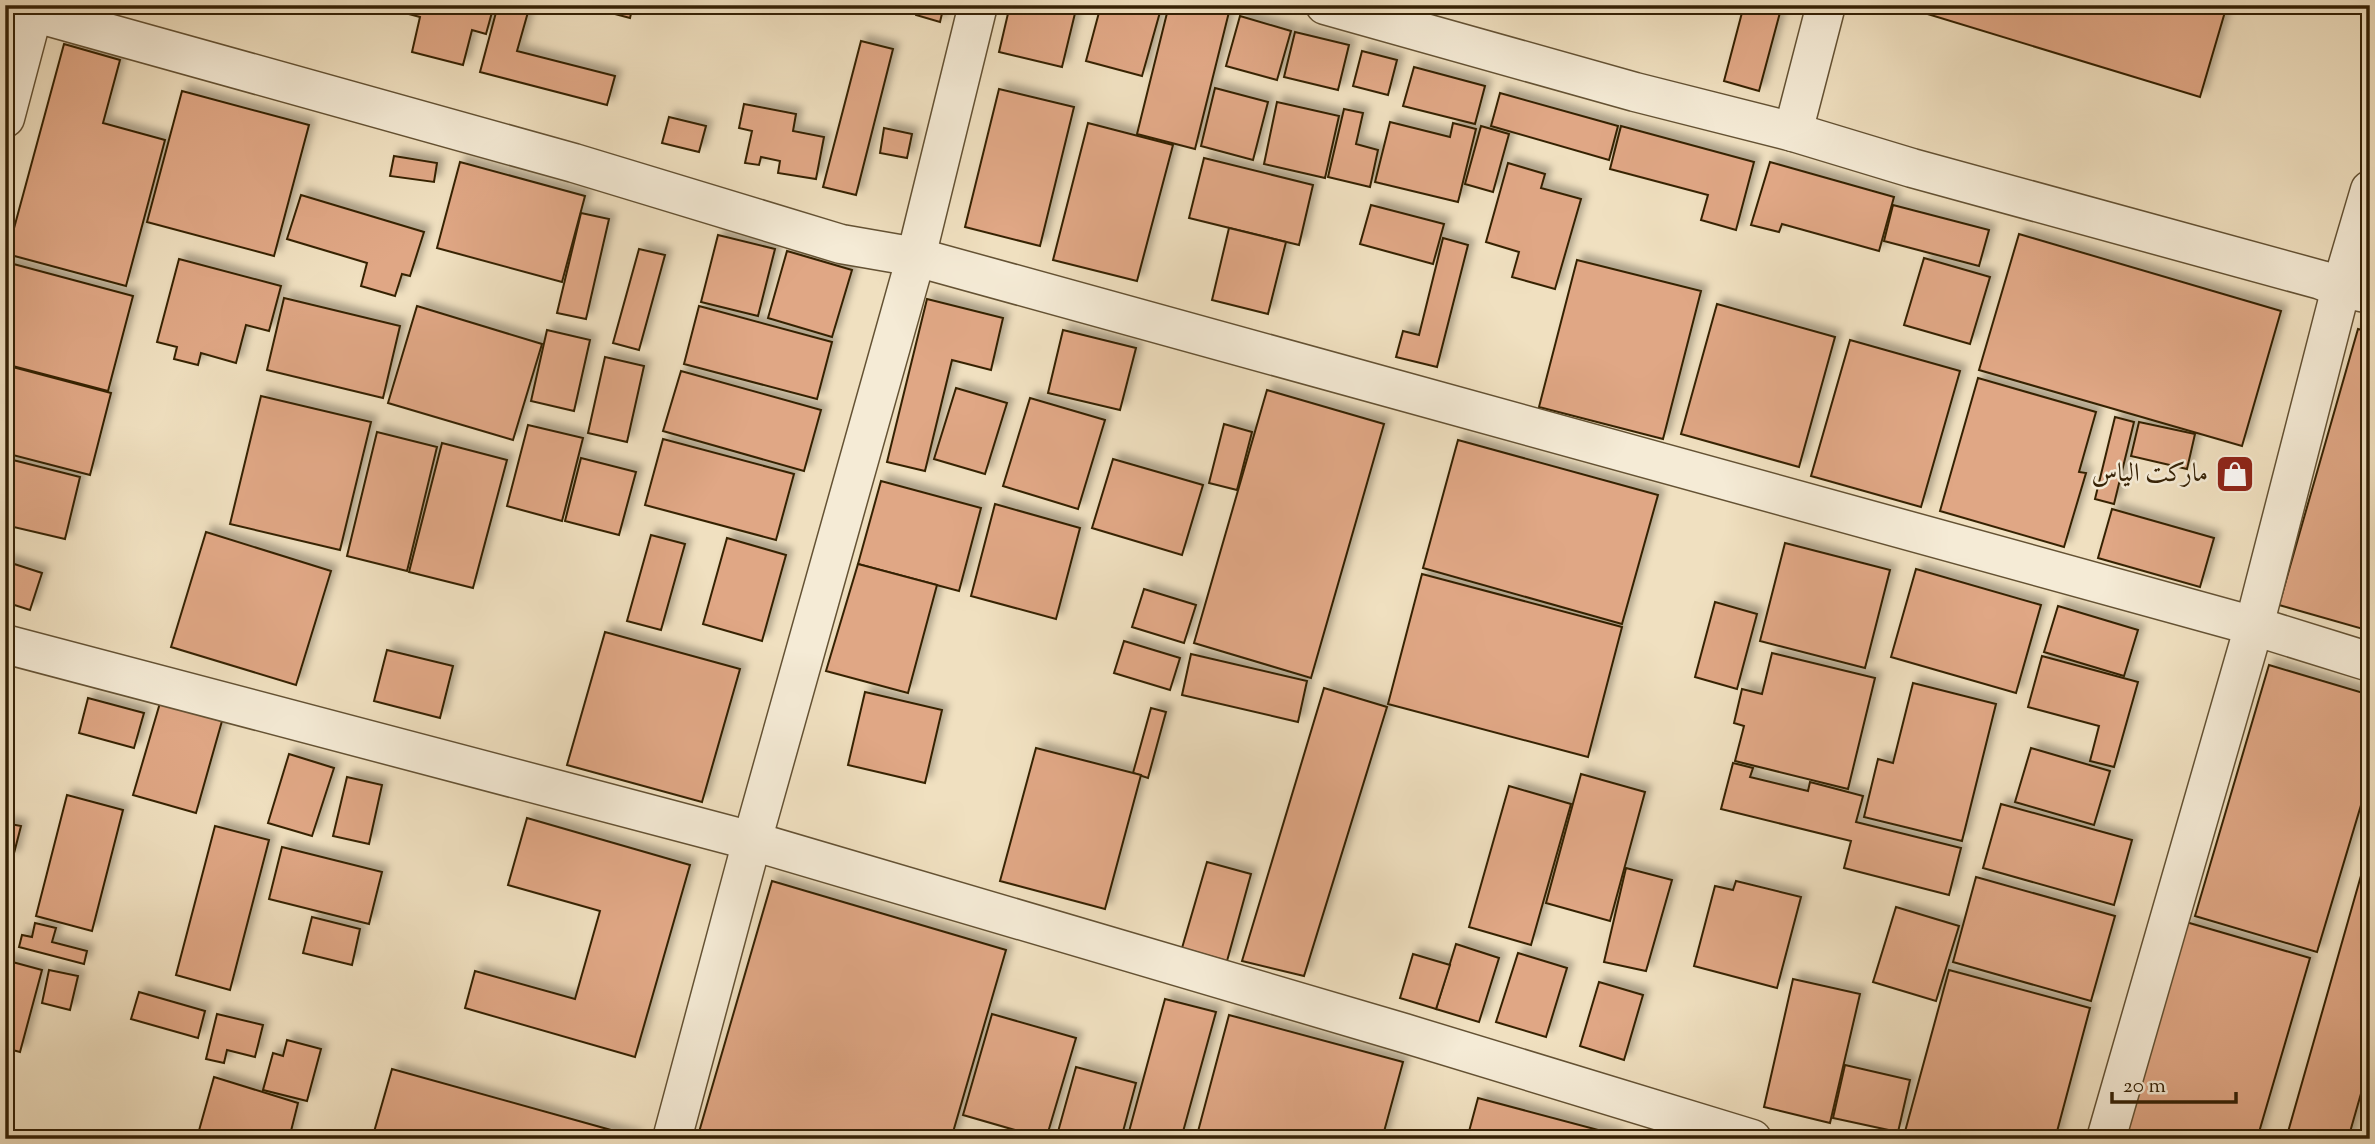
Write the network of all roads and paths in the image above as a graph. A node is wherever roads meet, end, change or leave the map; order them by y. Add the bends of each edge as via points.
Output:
1 (978, 5) edge
2 (1325, 5) edge
3 (1826, 5) edge
4 (25, 8) edge
5 (5, 118) edge
6 (1793, 132) junction
7 (2370, 190) edge
8 (916, 257) junction
9 (2356, 291) edge
10 (2254, 626) junction
11 (5, 644) edge
12 (2370, 662) edge
13 (752, 841) junction
14 (672, 1139) edge
15 (1752, 1139) edge
16 (2106, 1139) edge

1 - 8 street
2 - 6 street
3 - 6 street
4 - 5 street
4 - 8 street via 574,163 841,244
6 - 9 street
7 - 9 street
8 - 10 street
8 - 13 street
9 - 10 street
10 - 12 street
10 - 16 street
11 - 13 street
13 - 14 street
13 - 15 street

